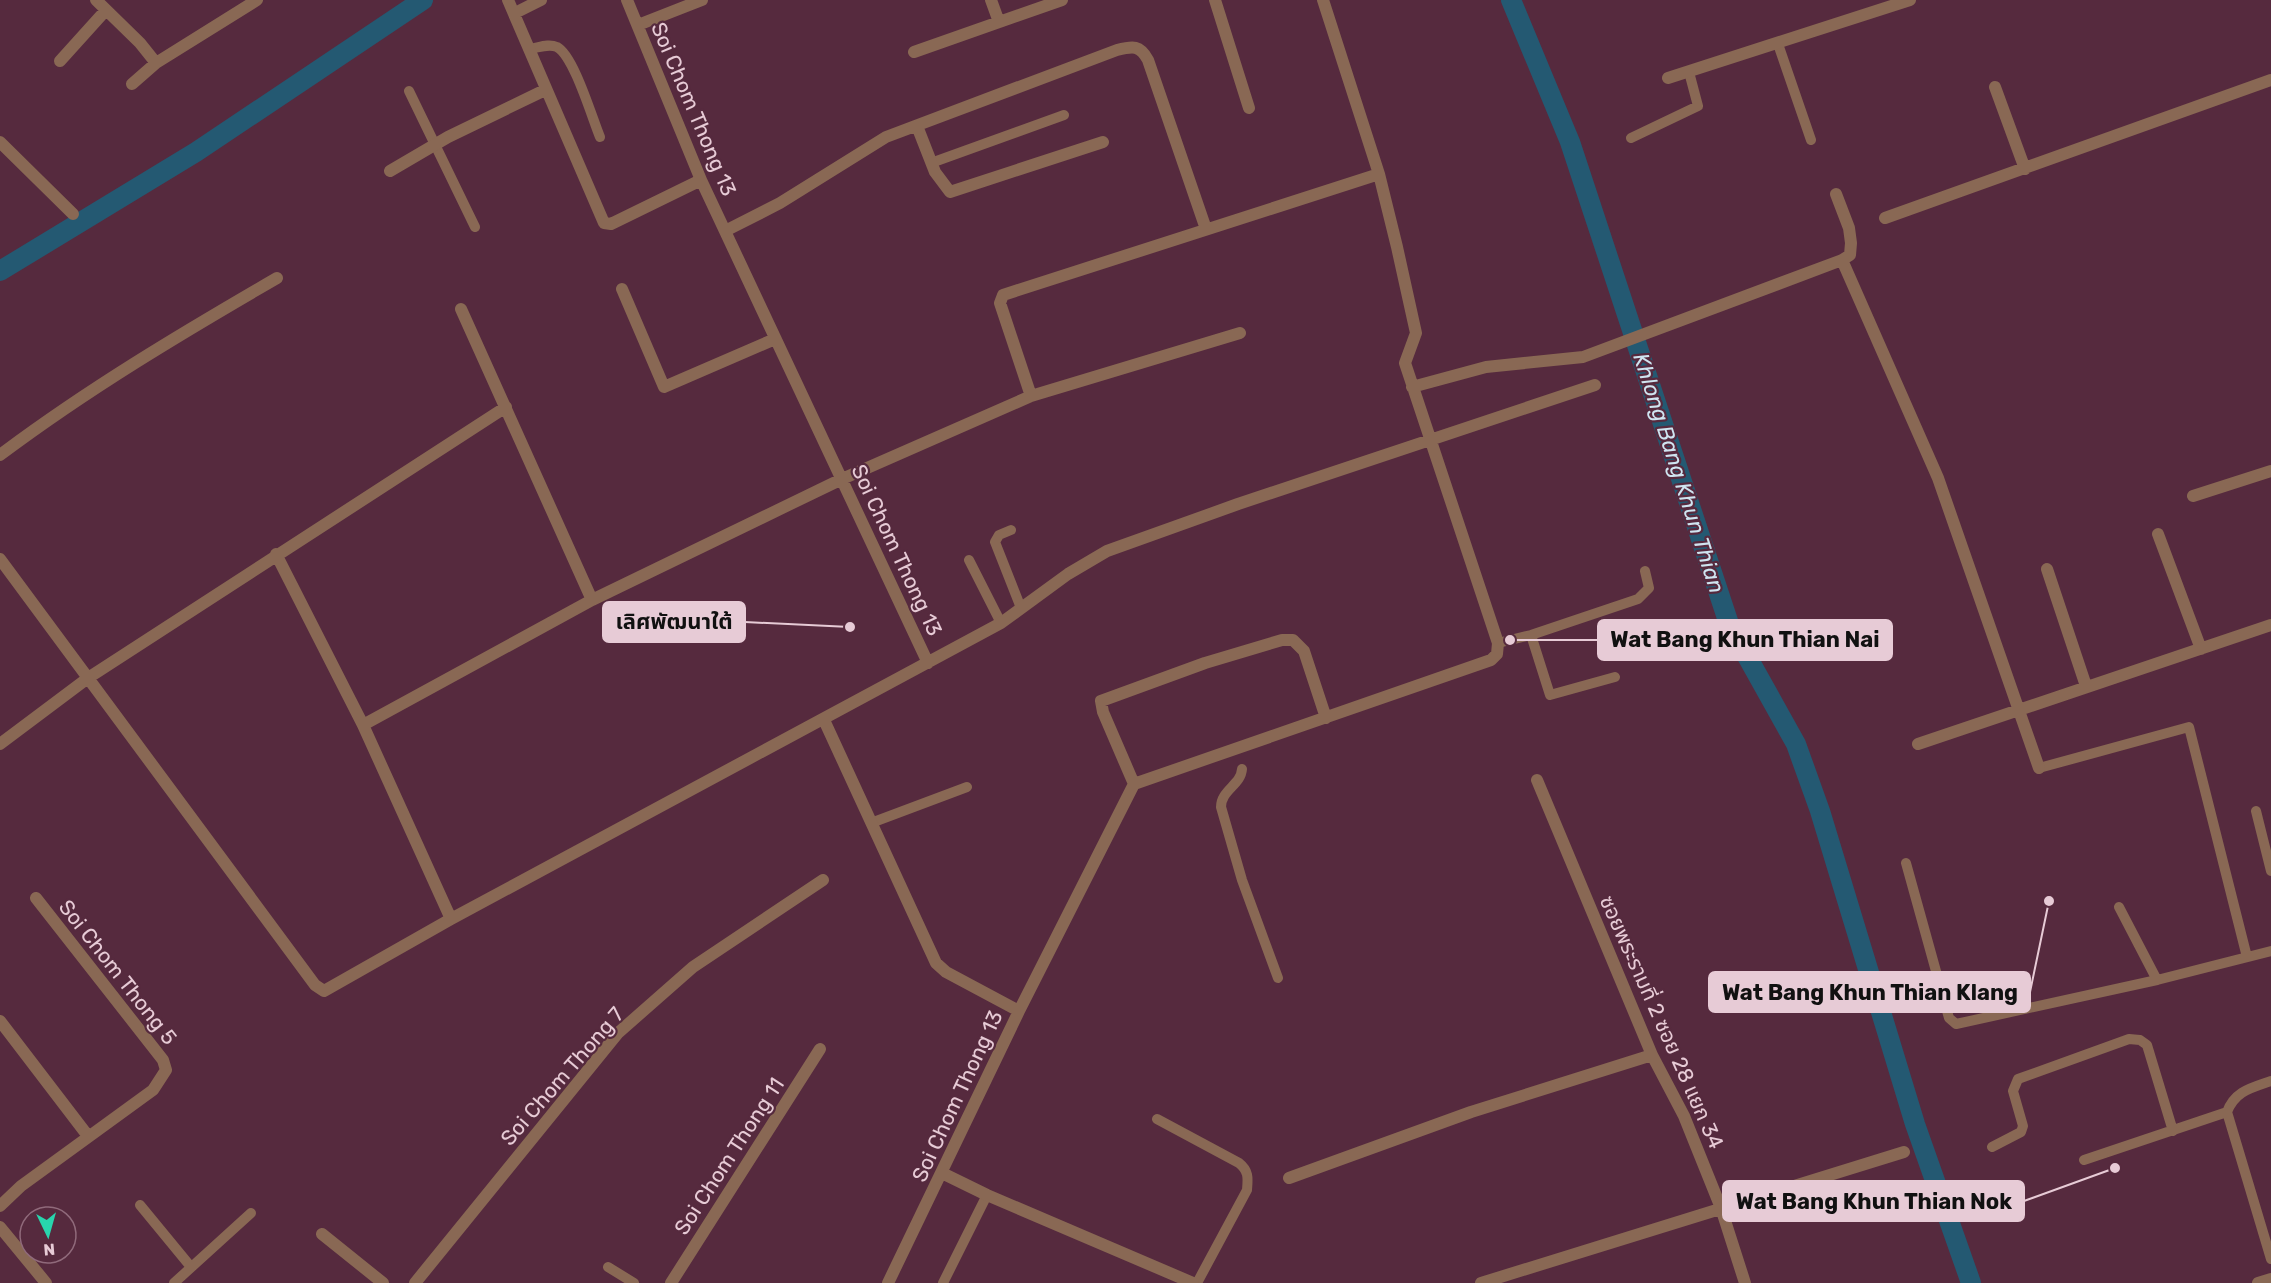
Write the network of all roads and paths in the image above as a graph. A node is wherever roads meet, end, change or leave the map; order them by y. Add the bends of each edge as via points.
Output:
1 (96, 0) edge
2 (257, 0) edge
3 (508, 0) edge
4 (541, 0) edge
5 (627, 0) edge
6 (702, 0) edge
7 (991, 0) edge
8 (1062, 0) edge
9 (1215, 0) edge
10 (1323, 0) edge
11 (1910, 0) edge
12 (106, 10) junction
13 (515, 13) junction
14 (999, 22) junction
15 (638, 25) junction
16 (1778, 44) junction
17 (529, 49) junction
18 (914, 52) dead end
19 (60, 60) dead end
20 (156, 63) junction
21 (1689, 72) junction
22 (1668, 78) dead end
23 (2271, 80) edge
24 (132, 84) dead end
25 (1995, 87) dead end
26 (545, 90) junction
27 (409, 91) dead end
28 (1249, 108) dead end
29 (1064, 115) dead end
30 (917, 126) junction
31 (600, 137) dead end
32 (1631, 138) dead end
33 (1811, 140) dead end
34 (0, 142) edge
35 (1103, 142) dead end
36 (436, 144) junction
37 (931, 163) junction
38 (2025, 169) junction
39 (390, 171) dead end
40 (1379, 174) junction
41 (701, 180) junction
42 (1836, 194) dead end
43 (73, 214) dead end
44 (1885, 218) dead end
45 (475, 227) dead end
46 (1206, 229) junction
47 (725, 231) junction
48 (1842, 260) junction
49 (278, 278) dead end
50 (622, 289) dead end
51 (461, 309) dead end
52 (1240, 333) dead end
53 (775, 339) junction
54 (1595, 385) dead end
55 (1413, 387) junction
56 (1031, 396) junction
57 (506, 407) junction
58 (1431, 442) junction
59 (0, 455) edge
60 (2271, 471) edge
61 (842, 479) junction
62 (2193, 496) dead end
63 (1011, 530) dead end
64 (2158, 534) dead end
65 (276, 554) junction
66 (0, 560) edge
67 (969, 560) dead end
68 (2047, 569) dead end
69 (1645, 571) dead end
70 (592, 600) junction
71 (1021, 608) junction
72 (1001, 622) junction
73 (2271, 625) edge
74 (1531, 635) junction
75 (1498, 643) junction
76 (2201, 649) junction
77 (928, 663) junction
78 (1616, 677) dead end
79 (88, 678) junction
80 (2086, 686) junction
81 (2018, 710) junction
82 (1326, 718) junction
83 (824, 720) junction
84 (363, 725) junction
85 (0, 744) edge
86 (1918, 744) dead end
87 (2039, 768) joint
88 (1242, 769) dead end
89 (1537, 780) dead end
90 (1134, 784) junction
91 (967, 787) dead end
92 (2256, 811) dead end
93 (871, 823) junction
94 (1906, 863) dead end
95 (2271, 871) edge
96 (823, 880) dead end
97 (36, 898) dead end
98 (2119, 907) dead end
99 (451, 919) junction
100 (2271, 951) edge
101 (2247, 957) junction
102 (1278, 978) dead end
103 (2157, 980) junction
104 (1019, 1011) junction
105 (0, 1021) edge
106 (820, 1049) dead end
107 (1652, 1055) junction
108 (2271, 1081) edge
109 (2227, 1112) junction
110 (1157, 1119) dead end
111 (2173, 1131) junction
112 (88, 1136) junction
113 (1992, 1147) dead end
114 (1904, 1152) dead end
115 (2084, 1160) dead end
116 (942, 1173) junction
117 (1289, 1178) dead end
118 (987, 1195) junction
119 (140, 1205) dead end
120 (0, 1206) edge
121 (1721, 1208) junction
122 (251, 1213) dead end
123 (0, 1227) edge
124 (322, 1234) dead end
125 (2271, 1259) edge
126 (608, 1267) dead end
127 (191, 1268) junction
128 (2271, 1279) edge
129 (46, 1283) edge
130 (174, 1283) edge
131 (383, 1283) edge
132 (416, 1283) edge
133 (634, 1283) edge
134 (670, 1283) edge
135 (888, 1283) edge
136 (943, 1283) edge
137 (1195, 1283) edge
138 (1481, 1283) edge
139 (1745, 1283) edge
140 (2258, 1283) edge

1 - 12 street
2 - 20 street
3 - 13 street
4 - 13 street
5 - 15 street, Soi Chom Thong 13
6 - 15 street
7 - 14 street
8 - 14 street
9 - 28 street
10 - 40 street
11 - 16 street
12 - 19 street
12 - 20 street
13 - 17 street
14 - 18 street
15 - 41 street, Soi Chom Thong 13
16 - 21 street
16 - 33 lane
17 - 26 street
17 - 31 lane via 549,45 563,54 573,69
20 - 24 street
21 - 22 street
21 - 32 lane via 1698,106
23 - 38 street
25 - 38 street
26 - 36 street
26 - 41 street via 607,225
27 - 36 lane
29 - 37 lane
30 - 37 street
30 - 46 street via 1136,46 1148,60
30 - 47 street via 886,137 780,203
34 - 43 street
35 - 37 street via 957,192 944,188
36 - 39 street
36 - 45 lane
38 - 44 street
40 - 46 street
40 - 55 street via 1416,333 1405,363
41 - 47 street, Soi Chom Thong 13
42 - 48 street via 1851,243 1850,255
46 - 56 street via 1004,295 1000,303
47 - 53 street, Soi Chom Thong 13
48 - 55 street via 1583,357 1486,367
48 - 81 street via 1938,478
49 - 59 street via 172,339 59,411
50 - 53 street via 664,387
51 - 57 street
52 - 56 street
53 - 61 street, Soi Chom Thong 13
54 - 58 street
55 - 58 street
56 - 61 street
57 - 65 street
57 - 70 street
58 - 71 street via 1107,551
58 - 75 street
60 - 62 street
61 - 70 street
61 - 77 street, Soi Chom Thong 13
63 - 71 lane via 999,535 995,542
64 - 76 street
65 - 79 street
65 - 84 street
66 - 79 street
67 - 72 lane
68 - 80 street
69 - 74 lane via 1649,588 1643,597
70 - 84 street
71 - 72 street
72 - 77 street
73 - 76 street
74 - 75 lane
74 - 78 lane via 1550,695
75 - 82 street via 1497,654 1491,660
76 - 80 street
77 - 83 street, Soi Chom Thong 13
79 - 85 street
79 - 99 street via 318,989 327,991
80 - 81 street
81 - 86 street
81 - 87 street
82 - 90 street via 1238,753
82 - 90 street via 1304,651 1293,640 1205,663 1101,701
83 - 93 street, Soi Chom Thong 13
83 - 99 street
84 - 99 street
87 - 101 lane via 2189,727
88 - 102 lane via 1240,779 1222,799 1221,807 1242,880
89 - 107 street, ซอยพระรามที่ 2 ซอย 28 แยก 34
90 - 104 street
91 - 93 lane
92 - 95 lane
93 - 104 street, Soi Chom Thong 13 via 936,963
94 - 103 lane via 1952,1022 1962,1024
96 - 132 street, Soi Chom Thong 7 via 693,967 618,1033
97 - 112 street, Soi Chom Thong 5 via 163,1060 166,1070 153,1090
98 - 103 lane
100 - 101 lane
101 - 103 lane
104 - 116 street, Soi Chom Thong 13
105 - 112 street
106 - 134 street, Soi Chom Thong 11
107 - 117 street via 1471,1112
107 - 121 street, ซอยพระรามที่ 2 ซอย 28 แยก 34 via 1684,1116
108 - 109 lane via 2244,1089 2231,1100
109 - 111 lane
109 - 125 lane
110 - 137 lane via 1246,1168 1247,1190
111 - 113 lane via 2147,1045 2129,1039 2018,1079 2013,1091 2023,1126 2021,1132
111 - 115 lane
112 - 120 street, Soi Chom Thong 5
114 - 121 street
116 - 118 street
116 - 135 street, Soi Chom Thong 13
118 - 136 lane
118 - 137 street
119 - 127 lane
121 - 138 street
121 - 139 street, ซอยพระรามที่ 2 ซอย 28 แยก 34
122 - 127 lane
123 - 129 street
124 - 131 street
126 - 133 lane
127 - 130 lane
128 - 140 street

